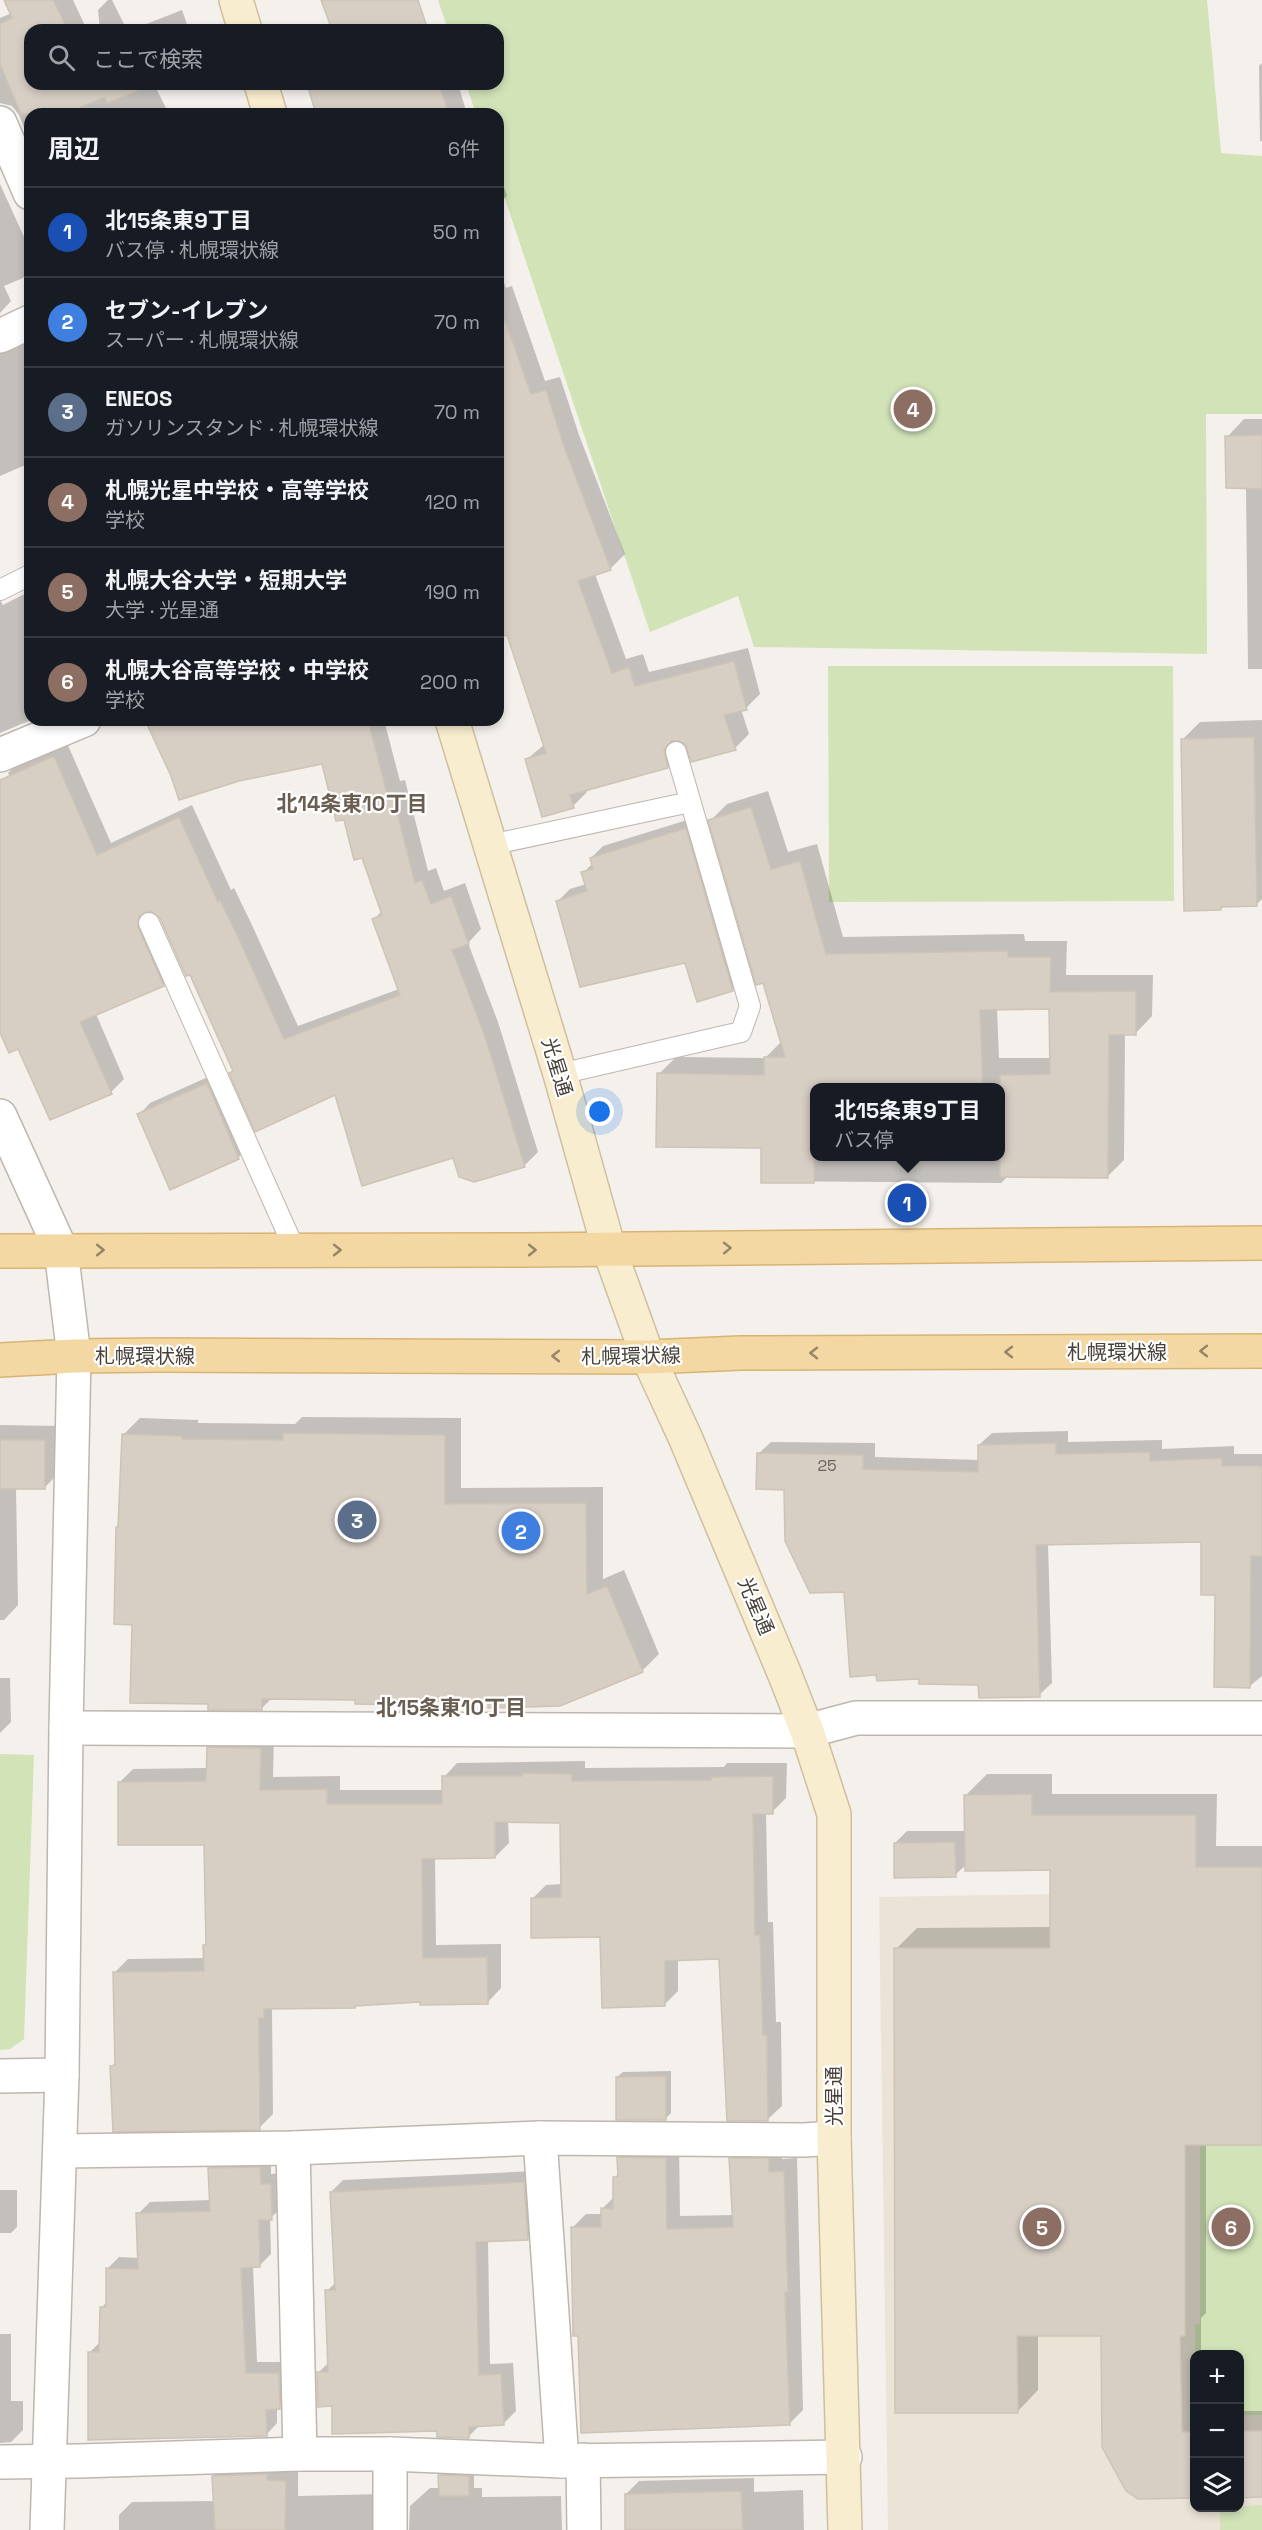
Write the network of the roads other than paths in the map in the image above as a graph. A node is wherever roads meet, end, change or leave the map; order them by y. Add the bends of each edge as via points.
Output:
1 (236, 0) edge
2 (243, 24) edge
3 (263, 90) edge
4 (268, 108) edge
5 (0, 123) edge
6 (24, 179) edge
7 (24, 325) edge
8 (0, 336) edge
9 (24, 578) edge
10 (0, 590) edge
11 (70, 726) edge
12 (454, 726) edge
13 (676, 752) dead end
14 (0, 755) edge
15 (690, 802) junction
16 (490, 845) junction
17 (149, 922) dead end
18 (560, 1074) junction
19 (0, 1116) edge
20 (1262, 1243) edge
21 (609, 1249) junction
22 (61, 1250) junction
23 (295, 1250) junction
24 (0, 1251) edge
25 (1262, 1351) edge
26 (74, 1356) junction
27 (648, 1357) junction
28 (0, 1360) edge
29 (1262, 1718) edge
30 (66, 1728) junction
31 (807, 1731) junction
32 (62, 2075) junction
33 (0, 2076) edge
34 (834, 2138) junction
35 (540, 2139) junction
36 (293, 2148) junction
37 (60, 2151) junction
38 (300, 2454) junction
39 (390, 2454) junction
40 (845, 2457) junction
41 (573, 2460) junction
42 (49, 2461) junction
43 (0, 2462) edge
44 (47, 2530) edge
45 (390, 2530) edge
46 (584, 2530) edge
47 (845, 2530) edge

1 - 2 street
3 - 4 street
5 - 6 street
7 - 8 street
9 - 10 lane
11 - 14 street
12 - 16 street, 光星通
13 - 15 lane
15 - 16 lane
15 - 18 lane via 750,1006 741,1032
16 - 18 street, 光星通
17 - 23 lane
18 - 21 street, 光星通
19 - 22 street
21 -> 20 main road
23 -> 21 main road
21 - 27 street, 光星通
22 -> 23 main road
22 - 24 main road
22 - 26 street
25 -> 27 main road, 札幌環状線 via 741,1353
27 -> 26 main road, 札幌環状線
26 - 28 main road, 札幌環状線
26 - 30 street
27 - 31 street, 光星通 via 686,1437
29 - 31 street via 856,1718
30 - 31 street
30 - 32 street
31 - 34 street, 光星通 via 834,1814
32 - 33 street
32 - 37 street
34 - 35 street
34 - 40 street, 光星通
35 - 36 street
35 - 41 street
36 - 37 street
36 - 38 street
37 - 42 street
38 - 39 street
38 - 42 street
39 - 41 street
39 - 45 street
40 - 41 street
40 - 47 street, 光星通
41 - 46 street
42 - 43 street
42 - 44 street

